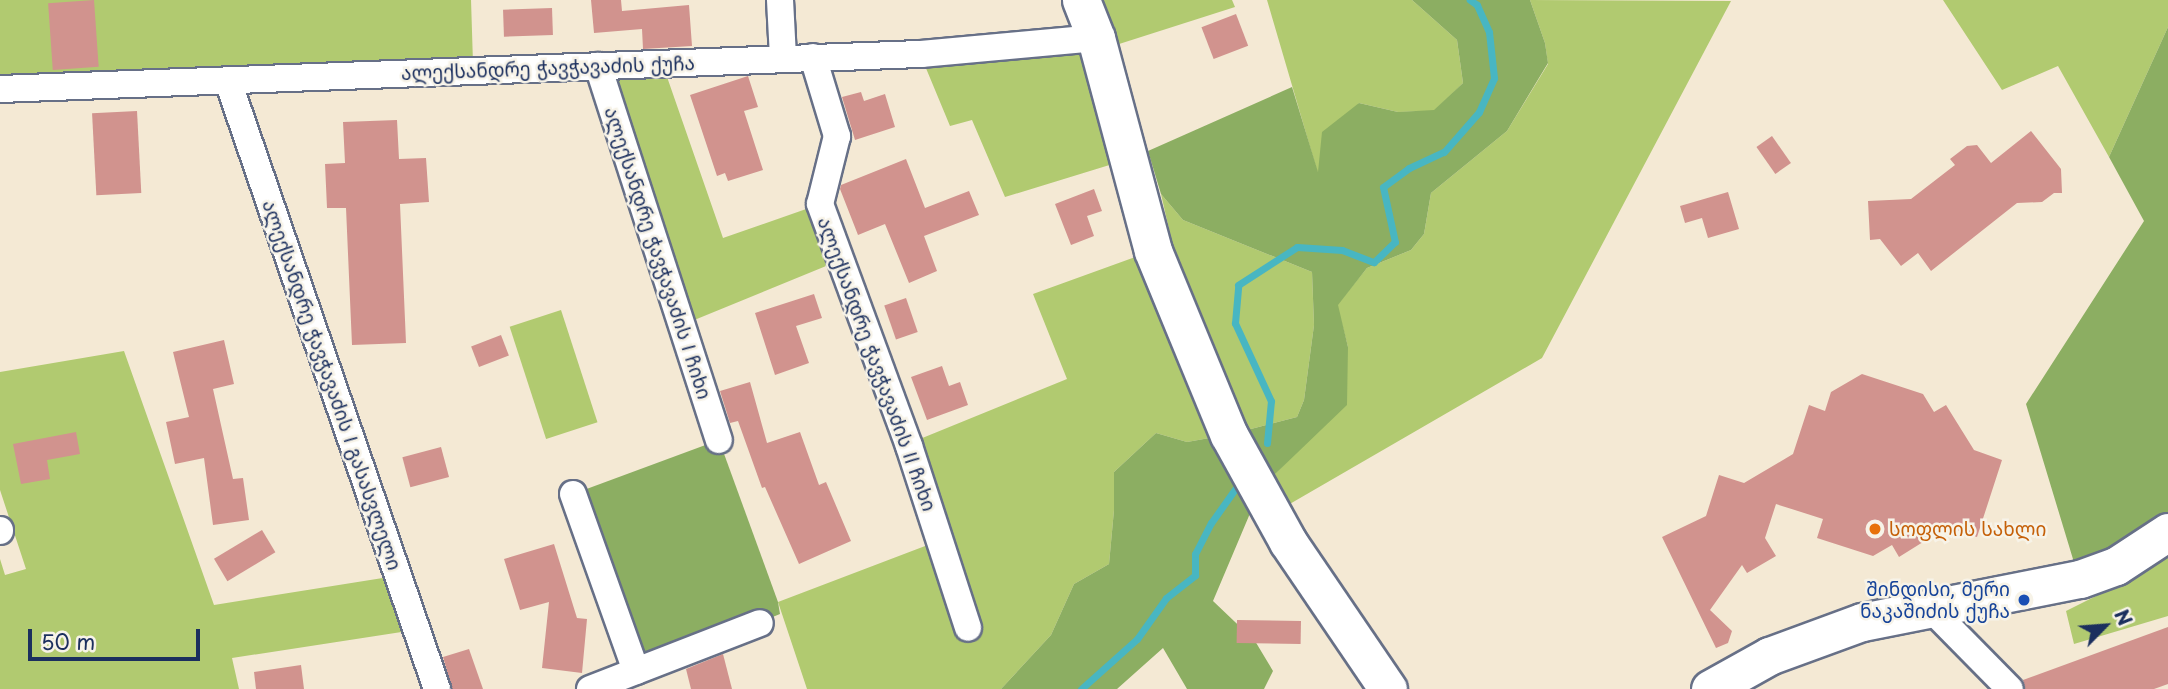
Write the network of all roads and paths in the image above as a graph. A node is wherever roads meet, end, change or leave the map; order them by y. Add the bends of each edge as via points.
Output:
1 (780, 0) edge
2 (1081, 0) edge
3 (1096, 38) junction
4 (783, 57) junction
5 (813, 57) junction
6 (597, 66) junction
7 (228, 80) junction
8 (0, 89) edge
9 (719, 440) dead end
10 (573, 494) dead end
11 (2168, 533) edge
12 (1928, 607) junction
13 (760, 623) dead end
14 (968, 628) dead end
15 (636, 671) junction
16 (437, 689) edge
17 (590, 689) edge
18 (1388, 689) edge
19 (1710, 689) edge
20 (2010, 689) edge

1 - 4 street
2 - 3 street
3 - 5 street, ალექსანდრე ჭავჭავაძის ქუჩა via 921,54
3 - 18 street via 1153,251 1230,435 1289,542
4 - 5 street, ალექსანდრე ჭავჭავაძის ქუჩა
4 - 6 street, ალექსანდრე ჭავჭავაძის ქუჩა
5 - 14 street, ალექსანდრე ჭავჭავაძის II ჩიხი via 837,136 820,204 909,446
6 - 7 street, ალექსანდრე ჭავჭავაძის ქუჩა
6 - 9 street, ალექსანდრე ჭავჭავაძის I ჩიხი
7 - 8 street, ალექსანდრე ჭავჭავაძის ქუჩა
7 - 16 street, ალექსანდრე ჭავჭავაძის I გასასვლელი
10 - 15 street
11 - 12 street via 2116,566 2080,579
12 - 19 street via 1829,632 1769,656
12 - 20 street
13 - 15 street
15 - 17 street

